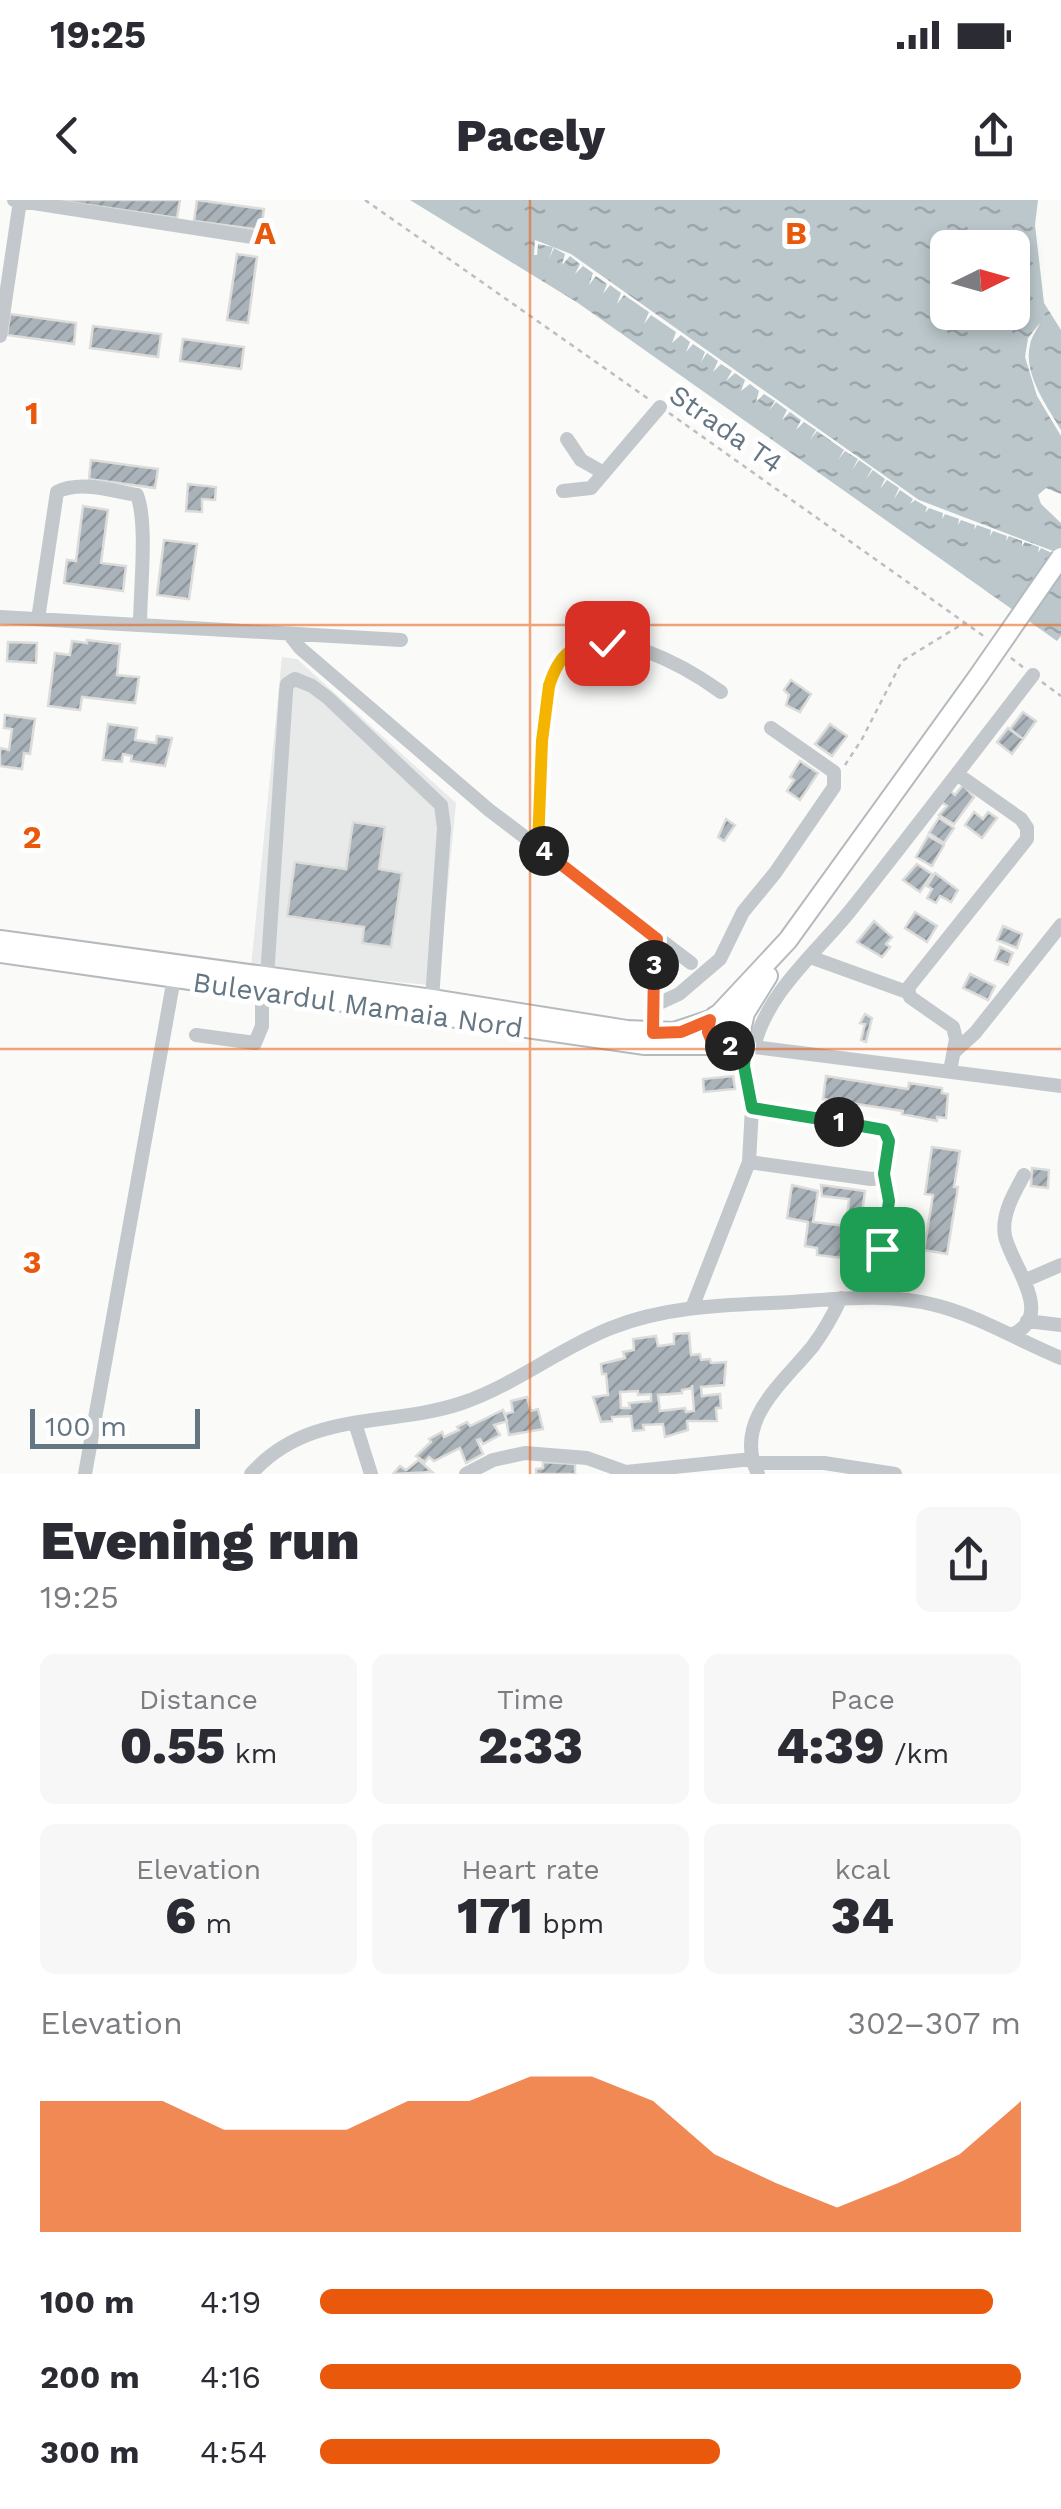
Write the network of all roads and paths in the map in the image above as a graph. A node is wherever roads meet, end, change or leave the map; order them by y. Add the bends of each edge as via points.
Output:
1 (17, 200) edge
2 (365, 200) edge
3 (265, 238) dead end
4 (0, 336) edge
5 (660, 407) junction
6 (566, 440) dead end
7 (604, 473) junction
8 (563, 492) dead end
9 (1061, 557) edge
10 (0, 616) edge
11 (38, 619) junction
12 (964, 622) junction
13 (140, 625) junction
14 (289, 634) junction
15 (401, 640) dead end
16 (992, 643) dead end
17 (1006, 654) dead end
18 (1033, 675) junction
19 (721, 692) dead end
20 (1061, 696) edge
21 (772, 728) dead end
22 (957, 774) junction
23 (835, 778) junction
24 (538, 846) junction
25 (1061, 924) edge
26 (657, 939) junction
27 (0, 940) edge
28 (788, 940) junction
29 (0, 953) edge
30 (810, 957) junction
31 (691, 962) dead end
32 (174, 978) junction
33 (264, 984) junction
34 (907, 992) junction
35 (432, 1000) junction
36 (653, 1006) junction
37 (715, 1017) junction
38 (653, 1033) junction
39 (196, 1035) dead end
40 (745, 1040) junction
41 (717, 1045) junction
42 (954, 1052) junction
43 (950, 1071) junction
44 (1061, 1086) edge
45 (752, 1108) junction
46 (748, 1162) junction
47 (884, 1174) junction
48 (1024, 1176) dead end
49 (1061, 1265) edge
50 (1026, 1280) junction
51 (876, 1297) junction
52 (841, 1298) junction
53 (692, 1308) junction
54 (1027, 1321) junction
55 (1061, 1324) edge
56 (1011, 1335) junction
57 (1061, 1358) edge
58 (355, 1422) junction
59 (754, 1465) edge
60 (85, 1474) edge
61 (251, 1474) edge
62 (372, 1474) edge
63 (466, 1474) edge
64 (895, 1474) edge

1 - 3 street
1 - 4 street
2 - 5 path, Strada T4
5 - 7 street
5 - 12 path, Strada T4
6 - 7 street via 581,460
7 - 8 street via 591,488
9 - 28 main road, bridge
10 - 11 street
11 - 13 street
11 - 13 street via 57,492 82,487 137,494
12 - 16 path, Strada T4
12 - 23 path via 902,661
13 - 14 street
14 - 15 street
14 - 24 street
17 - 18 path
18 - 20 path
18 - 22 street
19 - 24 street via 694,672 624,645 591,642 564,654 545,703
21 - 23 street
22 - 30 street
22 - 34 street via 1020,818 1027,839
23 - 36 street via 743,912 720,959 679,994
24 - 26 street
25 - 42 street
26 - 31 street
26 - 36 street
27 - 33 main road, Bulevardul Mamaia Nord
28 - 37 main road
28 - 40 main road
29 - 32 main road, Bulevardul Mamaia Nord
30 - 34 street
30 - 40 street
32 - 33 main road, Bulevardul Mamaia Nord
32 - 60 street
33 - 35 main road, Bulevardul Mamaia Nord
33 - 35 street via 286,692 295,679 328,698 441,805
33 - 39 street via 255,1043
33 - 41 main road, Bulevardul Mamaia Nord via 644,1045
34 - 42 street via 953,1028
35 - 38 main road, Bulevardul Mamaia Nord
36 - 38 street
37 - 38 main road, Bulevardul Mamaia Nord via 681,1032
37 - 40 main road via 736,1016
37 - 41 main road via 708,1032
40 - 41 main road
40 - 43 street
40 - 45 street
42 - 43 street
43 - 44 street
45 - 46 street
45 - 47 street via 884,1130
46 - 47 street via 870,1179
46 - 53 street
47 - 51 street via 889,1201
48 - 50 street via 1004,1233
49 - 50 street
50 - 54 street
51 - 52 street
51 - 56 street via 935,1305
52 - 53 street
52 - 59 street via 810,1349 768,1394 752,1439
53 - 58 street via 614,1326 459,1404
54 - 55 street
54 - 56 street
56 - 57 street
58 - 61 street via 291,1440
58 - 62 street
59 - 63 street via 626,1472 588,1458 525,1453
59 - 64 street via 824,1464

